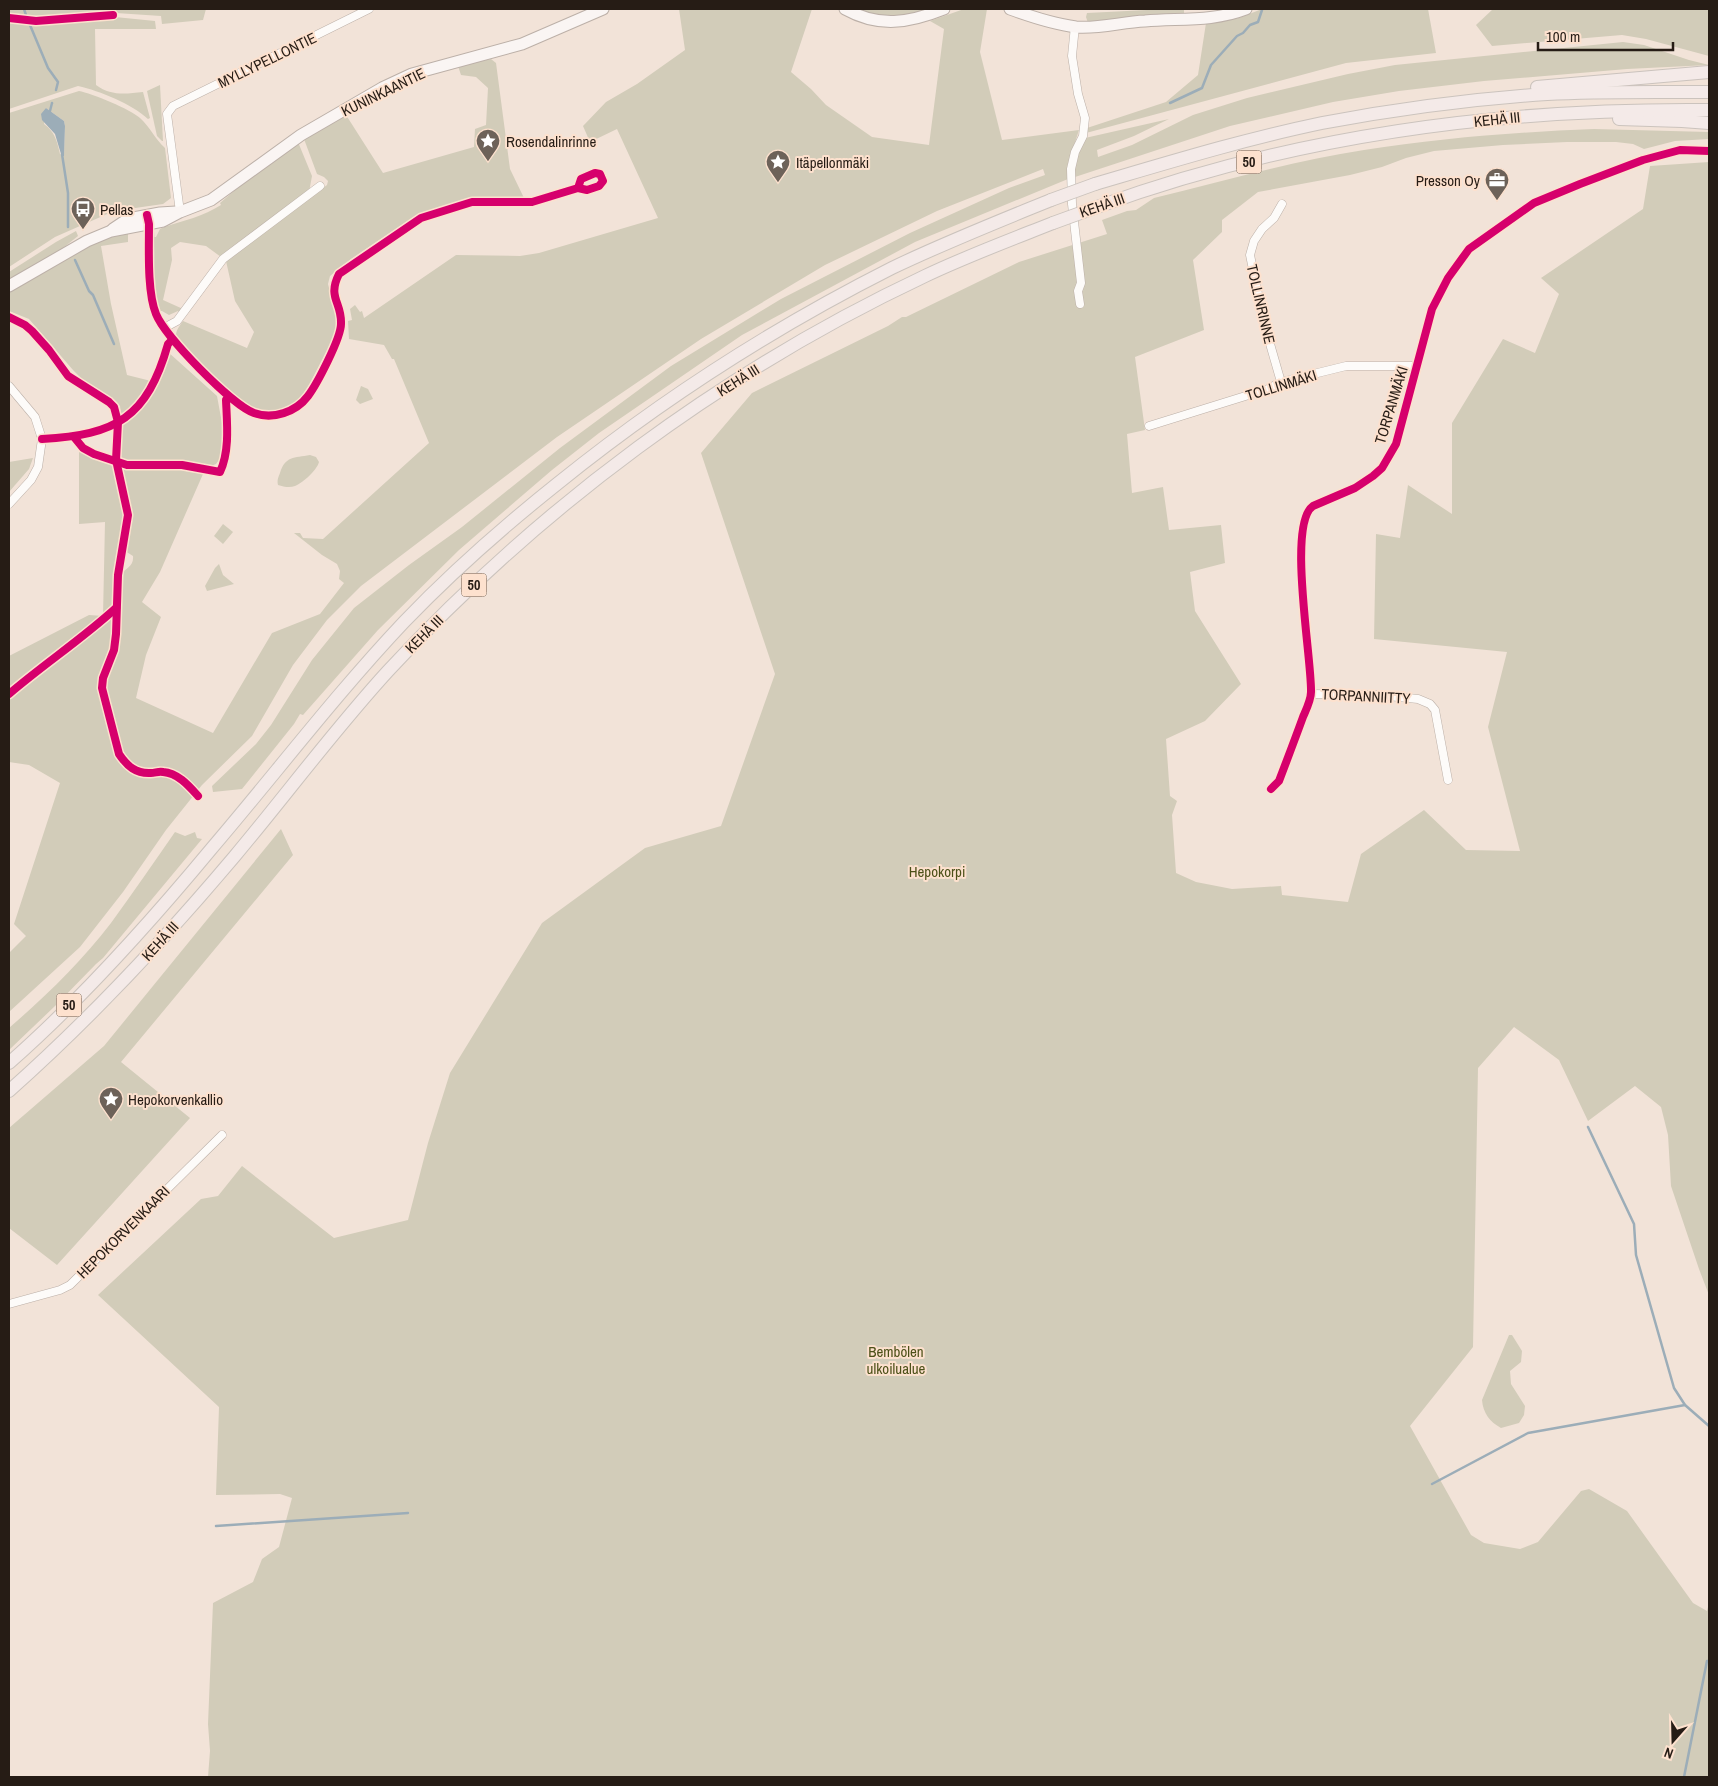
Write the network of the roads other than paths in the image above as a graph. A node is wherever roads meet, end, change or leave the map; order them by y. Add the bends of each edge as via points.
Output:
1 (369, 9) edge
2 (603, 9) edge
3 (846, 9) edge
4 (944, 9) edge
5 (1010, 9) edge
6 (1246, 9) edge
7 (1075, 26) junction
8 (1709, 72) edge
9 (1709, 92) edge
10 (1466, 101) junction
11 (1709, 110) edge
12 (1562, 114) junction
13 (1709, 123) edge
14 (1709, 150) edge
15 (320, 186) dead end
16 (578, 188) dead end
17 (1282, 204) dead end
18 (180, 212) junction
19 (148, 220) junction
20 (9, 286) edge
21 (1080, 304) dead end
22 (164, 328) junction
23 (1417, 366) junction
24 (1282, 382) junction
25 (9, 386) edge
26 (1149, 426) dead end
27 (9, 504) edge
28 (1312, 694) junction
29 (1448, 780) dead end
30 (1271, 789) dead end
31 (9, 1063) edge
32 (9, 1090) edge
33 (222, 1135) dead end
34 (9, 1304) edge

1 - 18 street, MYLLYPELLONTIE via 173,106 167,114
2 - 18 main road, KUNINKAANTIE via 522,44 412,74 382,88 301,135 211,200
3 - 4 main road via 858,16 885,22 914,19
5 - 7 main road via 1052,23
6 - 7 main road via 1204,19
7 - 21 street via 1072,56 1085,118 1083,136 1071,169
8 - 10 highway via 1517,89
9 - 10 highway, KEHÄ III / 50 via 1630,91
10 - 31 highway, KEHÄ III / 50, bridge via 1322,123 1269,135 1095,184 1050,200 894,268 774,332 686,387 536,501 474,554 405,621 340,692 152,919 89,986
11 - 12 highway, KEHÄ III / 50
12 - 13 highway
12 - 32 highway, KEHÄ III / 50, bridge via 1404,130 1325,144 1162,185 1053,223 926,276 813,334 695,407 554,512 462,596 388,672 153,950
14 - 23 street, TORPANMÄKI via 1680,150 1652,157 1580,184 1534,203 1469,249 1448,278 1432,309
15 - 22 street via 222,259 178,321
16 - 22 street via 530,202 472,202 421,218 339,274 333,291 340,314 340,334 308,396 286,413 271,416 245,409 202,371
17 - 24 street, TOLLINRINNE via 1254,240 1250,255 1264,323
18 - 19 main road, KUNINKAANTIE
19 - 20 main road, KUNINKAANTIE via 128,219
19 - 22 street via 152,300
23 - 24 street, TOLLINMÄKI via 1346,366
23 - 28 street, TORPANMÄKI via 1396,444 1382,468 1355,488 1308,509 1303,522 1303,589
24 - 26 street, TOLLINMÄKI
25 - 27 street via 35,417 42,439 38,467 31,480
28 - 29 street, TORPANNIITTY via 1378,695 1418,699 1430,704 1435,710
28 - 30 street, TORPANMÄKI via 1279,782
33 - 34 street, HEPOKORVENKAARI via 70,1285

